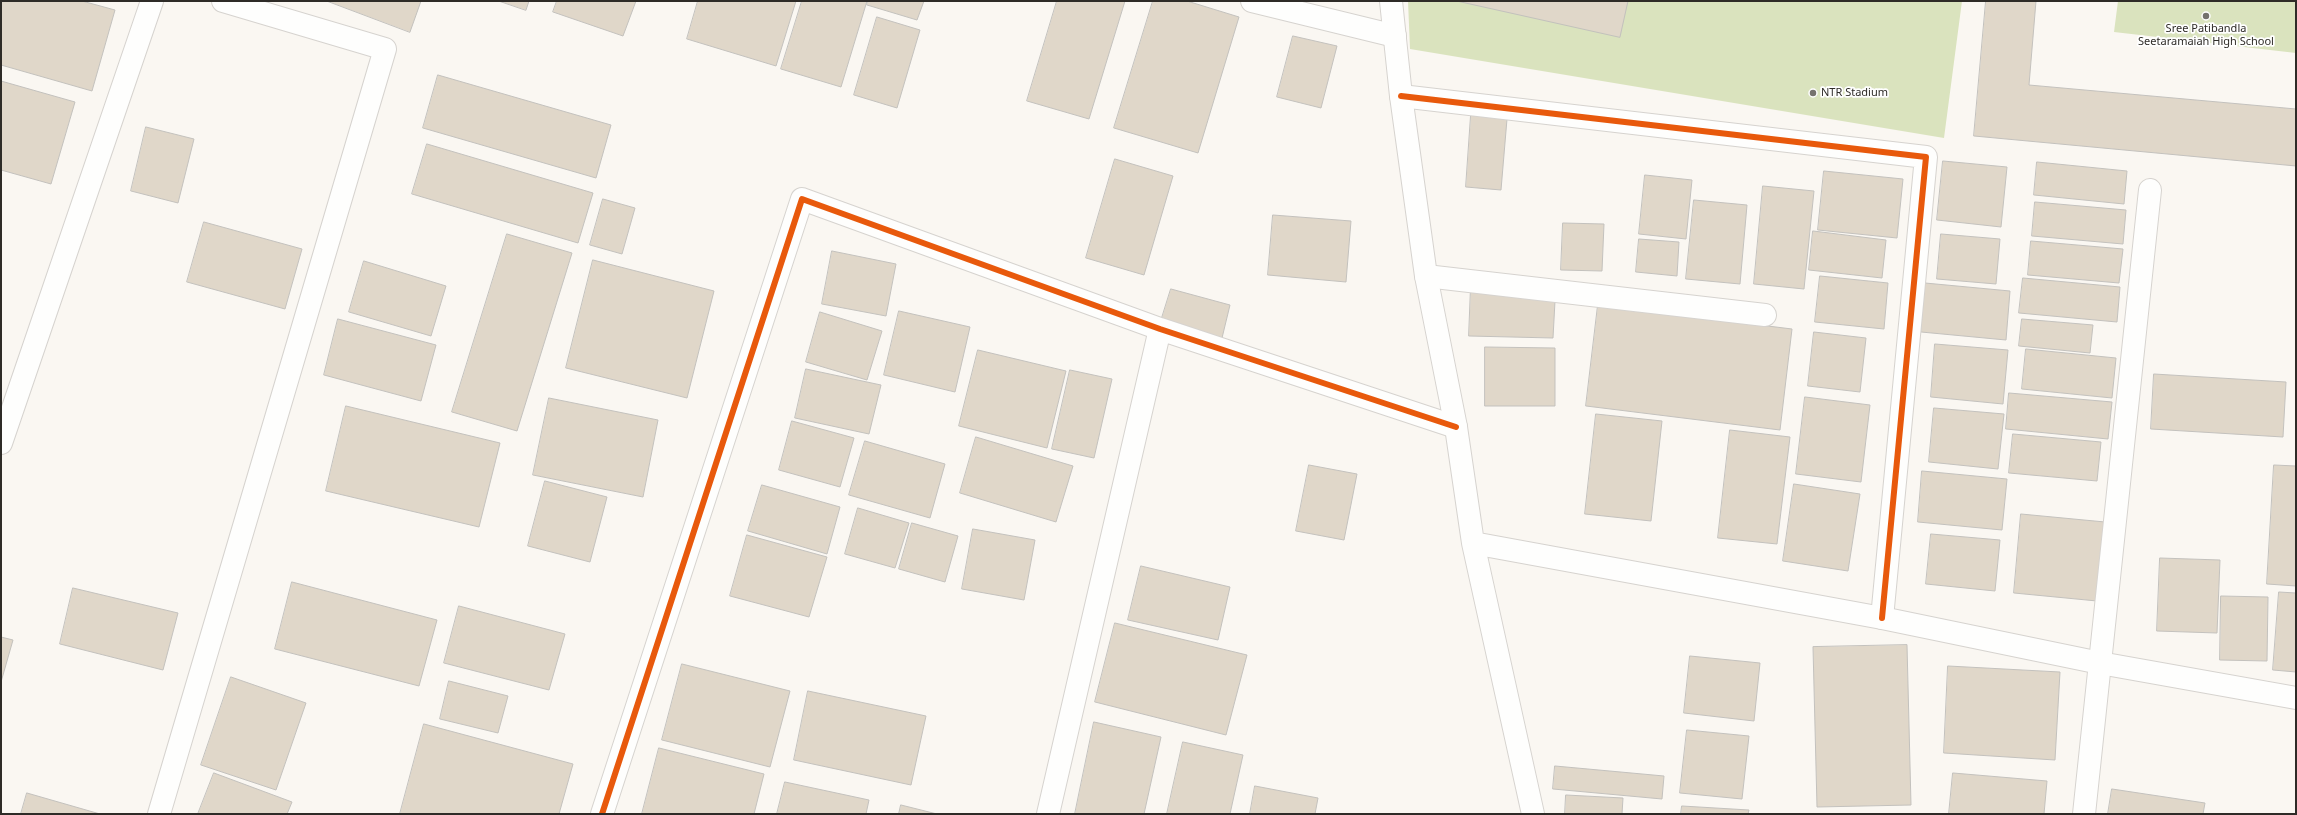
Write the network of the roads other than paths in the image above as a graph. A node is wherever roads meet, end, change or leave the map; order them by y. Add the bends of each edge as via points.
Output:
1 (152, 1) edge
2 (223, 1) edge
3 (1252, 1) edge
4 (1391, 1) edge
5 (1395, 36) junction
6 (1401, 96) junction
7 (2150, 190) dead end
8 (1426, 276) junction
9 (1765, 315) dead end
10 (1160, 329) junction
11 (1456, 428) junction
12 (1, 443) edge
13 (1473, 543) junction
14 (1882, 618) junction
15 (2100, 662) junction
16 (2296, 698) edge
17 (159, 814) edge
18 (602, 814) edge
19 (1048, 814) edge
20 (1533, 814) edge
21 (2084, 814) edge

1 - 12 street
2 - 17 street via 385,49
3 - 5 street
4 - 5 street
5 - 6 street
6 - 8 street
6 - 14 street via 1926,157
7 - 15 street
8 - 9 street
8 - 11 street
10 - 11 street
10 - 18 street via 802,199
10 - 19 street
11 - 13 street
13 - 14 street
13 - 20 street
14 - 15 street
15 - 16 street
15 - 21 street

